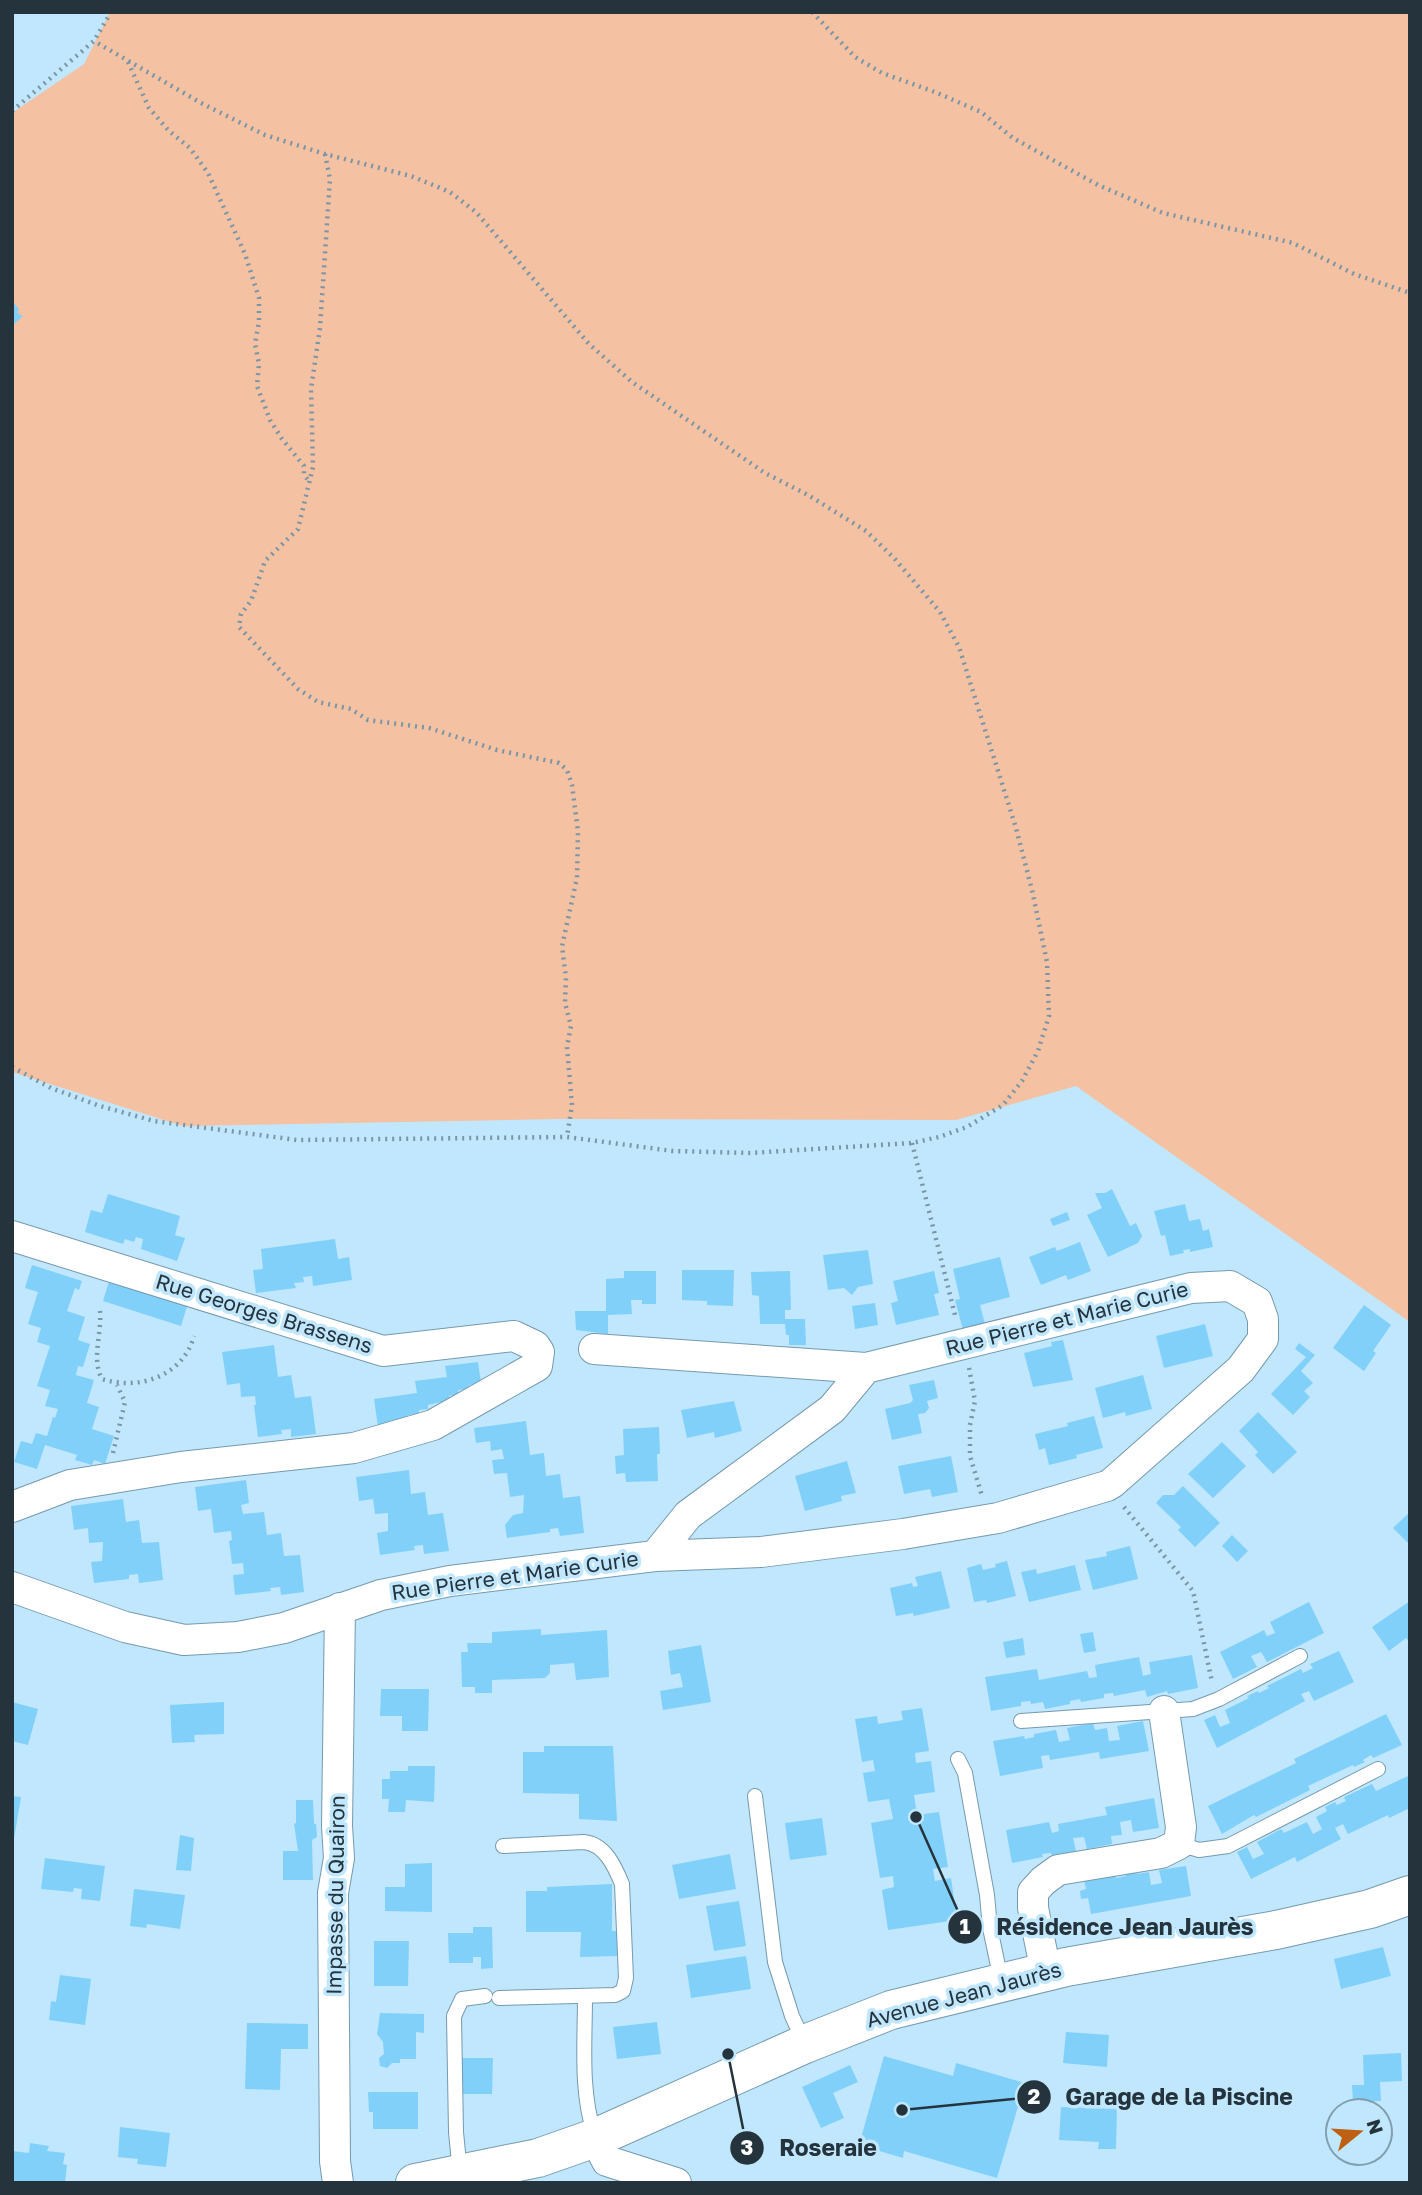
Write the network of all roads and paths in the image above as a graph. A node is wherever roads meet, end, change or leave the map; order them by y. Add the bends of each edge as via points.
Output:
1 (111, 12) edge
2 (813, 12) edge
3 (94, 41) junction
4 (128, 61) junction
5 (12, 111) edge
6 (325, 154) junction
7 (1410, 293) edge
8 (309, 481) junction
9 (12, 1067) edge
10 (567, 1138) junction
11 (12, 1236) edge
12 (100, 1311) dead end
13 (194, 1336) dead end
14 (594, 1349) dead end
15 (866, 1368) junction
16 (117, 1384) junction
17 (107, 1479) junction
18 (1107, 1486) junction
19 (12, 1507) edge
20 (655, 1556) junction
21 (12, 1587) edge
22 (340, 1608) junction
23 (1300, 1656) dead end
24 (1219, 1699) junction
25 (1164, 1710) junction
26 (1021, 1721) dead end
27 (958, 1759) dead end
28 (1378, 1769) dead end
29 (755, 1796) dead end
30 (1179, 1844) junction
31 (503, 1846) dead end
32 (1410, 1895) edge
33 (1056, 1969) junction
34 (1001, 1981) junction
35 (584, 1996) junction
36 (804, 2044) junction
37 (595, 2138) junction
38 (460, 2175) junction
39 (338, 2183) edge
40 (415, 2183) edge
41 (676, 2183) edge

1 - 3 path
2 - 7 path via 855,57 882,73 981,112 1013,138 1098,185 1163,213 1293,243 1354,274
3 - 4 path
3 - 5 path
4 - 6 path via 265,135
4 - 8 path via 149,108 208,173 245,254 259,298 257,386 270,420 304,466
6 - 8 path via 330,179
6 - 10 path via 411,176 450,192 476,212 589,344 632,382 765,473 866,531 894,558 940,612 959,647 1032,890 1047,962 1049,1016 1022,1081 1003,1105 967,1127 912,1143 750,1153 673,1151
8 - 10 path via 298,529 265,561 239,627 298,689 318,702 351,709 368,720 429,728 497,750 559,763 567,771 578,831 577,878 562,946 571,1026 567,1047 572,1105
9 - 10 path via 100,1106 154,1121 230,1132 297,1140
11 - 17 street, Rue Georges Brassens via 383,1351 514,1336 539,1352 537,1366 433,1425 354,1448
12 - 16 path via 95,1367 102,1379
13 - 16 path via 190,1352 176,1366 144,1382
14 - 15 street
15 - 18 street, Rue Pierre et Marie Curie via 1191,1288 1230,1286 1257,1302 1263,1339 1241,1369
15 - 20 street, Rue Pierre et Marie Curie via 832,1409 688,1515
16 - 17 path via 125,1402
17 - 19 street, Rue Georges Brassens via 70,1485
18 - 20 street, Rue Pierre et Marie Curie via 998,1518 902,1534 761,1552
18 - 24 path via 1193,1591 1212,1685
20 - 22 street, Rue Pierre et Marie Curie via 450,1581
21 - 22 street, Rue Pierre et Marie Curie via 125,1627 184,1640 284,1628
22 - 39 street, Impasse du Quairon via 339,1857 334,1893
23 - 24 lane
24 - 25 lane via 1193,1709
25 - 26 lane
25 - 30 street via 1181,1826
27 - 34 lane via 965,1773
28 - 30 lane via 1228,1846 1199,1850
29 - 36 lane via 775,1962
30 - 33 street via 1161,1853 1058,1870 1043,1881 1052,1899
31 - 35 lane via 595,1843 616,1871 622,1884 623,1991
32 - 33 main road, Avenue Jean Jaurès via 1276,1930
33 - 34 main road, Avenue Jean Jaurès
34 - 36 main road, Avenue Jean Jaurès via 891,2010
35 - 37 lane via 585,2096
35 - 38 lane via 461,1999 454,2016
36 - 37 main road, Avenue Jean Jaurès
37 - 38 main road, Avenue Jean Jaurès via 538,2158
37 - 41 street via 607,2161
38 - 40 main road, Avenue Jean Jaurès

